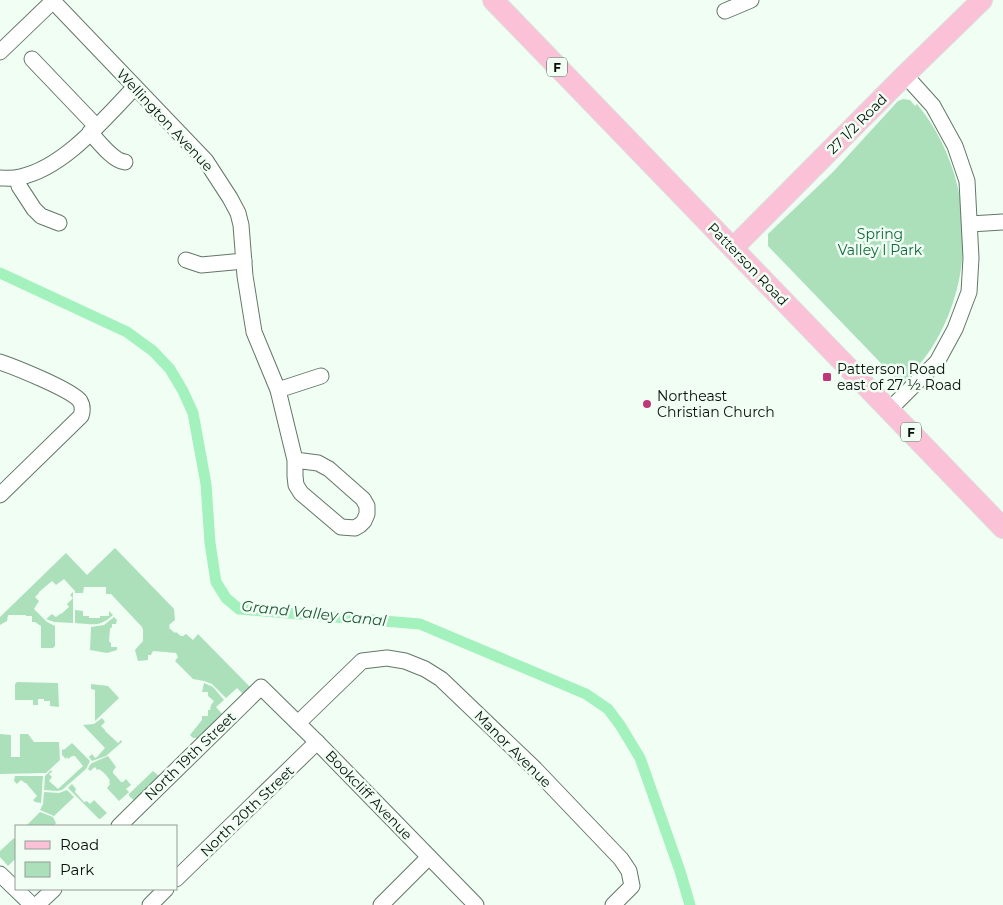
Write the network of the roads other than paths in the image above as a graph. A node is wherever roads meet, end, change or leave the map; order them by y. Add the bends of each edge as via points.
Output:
1 (53, 0) edge
2 (493, 0) edge
3 (751, 0) edge
4 (982, 0) edge
5 (725, 12) dead end
6 (0, 52) edge
7 (32, 59) dead end
8 (906, 75) junction
9 (135, 88) junction
10 (93, 129) junction
11 (125, 162) dead end
12 (0, 178) edge
13 (18, 178) junction
14 (1003, 222) edge
15 (58, 223) dead end
16 (970, 224) junction
17 (733, 248) junction
18 (186, 260) dead end
19 (244, 261) junction
20 (0, 362) edge
21 (321, 376) dead end
22 (278, 390) junction
23 (888, 410) junction
24 (295, 460) junction
25 (0, 495) edge
26 (1003, 528) edge
27 (261, 686) joint
28 (298, 723) junction
29 (317, 742) junction
30 (119, 825) edge
31 (430, 858) junction
32 (0, 874) edge
33 (178, 877) edge
34 (15, 889) edge
35 (17, 890) edge
36 (53, 890) edge
37 (165, 890) edge
38 (32, 905) edge
39 (37, 905) edge
40 (150, 905) edge
41 (381, 905) edge
42 (476, 905) edge
43 (613, 905) edge

1 - 6 street
1 - 9 street, Wellington Avenue
2 - 17 main road, Patterson Road / F
3 - 5 street
4 - 8 main road, 27 1/2 Road
7 - 10 street
8 - 16 street via 933,106 955,146 967,181
8 - 17 main road, 27 1/2 Road
9 - 10 street
9 - 19 street, Wellington Avenue via 206,161 230,198 241,225
10 - 11 street via 114,157
10 - 13 street via 55,162
12 - 13 street
13 - 15 street via 34,209 41,216
14 - 16 street
16 - 23 street via 968,292 956,329 937,362
17 - 23 main road, Patterson Road / F
18 - 19 street via 201,265
19 - 22 street, Wellington Avenue via 254,332
20 - 25 street via 69,392 83,408 81,416
21 - 22 street
22 - 24 street, Wellington Avenue
23 - 26 main road, Patterson Road / F
24 - 24 street, Wellington Avenue via 296,485 301,493 341,527 355,528 364,521 367,506 363,499 329,469 308,460
27 - 28 street, Bookcliff Avenue
27 - 30 street, North 19th Street
28 - 29 street, Bookcliff Avenue
28 - 43 street, Manor Avenue via 362,661 387,658 425,669 441,679 535,769 621,859 629,871 632,886
29 - 31 street, Bookcliff Avenue
29 - 33 street, North 20th Street
31 - 41 street
31 - 42 street, Bookcliff Avenue
32 - 34 street
35 - 38 street
36 - 39 street
37 - 40 street

